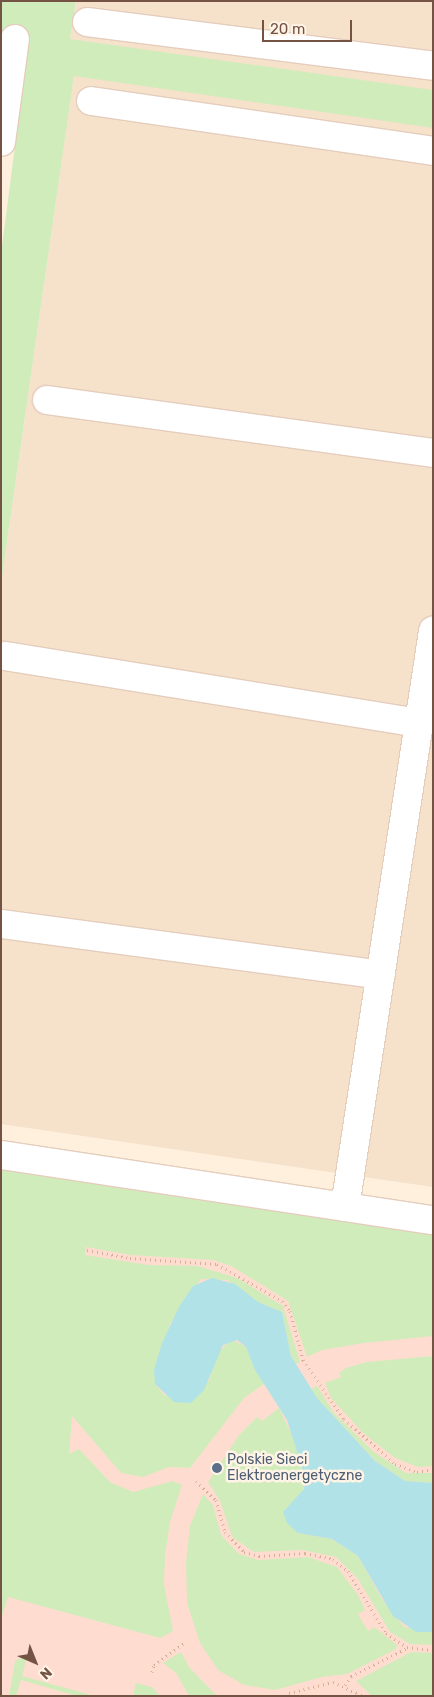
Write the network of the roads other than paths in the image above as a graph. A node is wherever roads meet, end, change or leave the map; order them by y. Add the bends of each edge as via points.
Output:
1 (87, 22) dead end
2 (16, 39) dead end
3 (433, 66) edge
4 (91, 101) dead end
5 (1, 142) edge
6 (433, 151) edge
7 (48, 400) dead end
8 (433, 453) edge
9 (433, 631) edge
10 (6, 656) dead end
11 (419, 723) junction
12 (1, 924) edge
13 (381, 975) junction
14 (1, 1155) edge
15 (345, 1207) junction
16 (433, 1220) edge

1 - 3 lane
2 - 5 lane
4 - 6 lane
7 - 8 lane
9 - 11 lane
10 - 11 lane
11 - 13 lane
12 - 13 lane
13 - 15 lane
14 - 15 lane
15 - 16 lane

